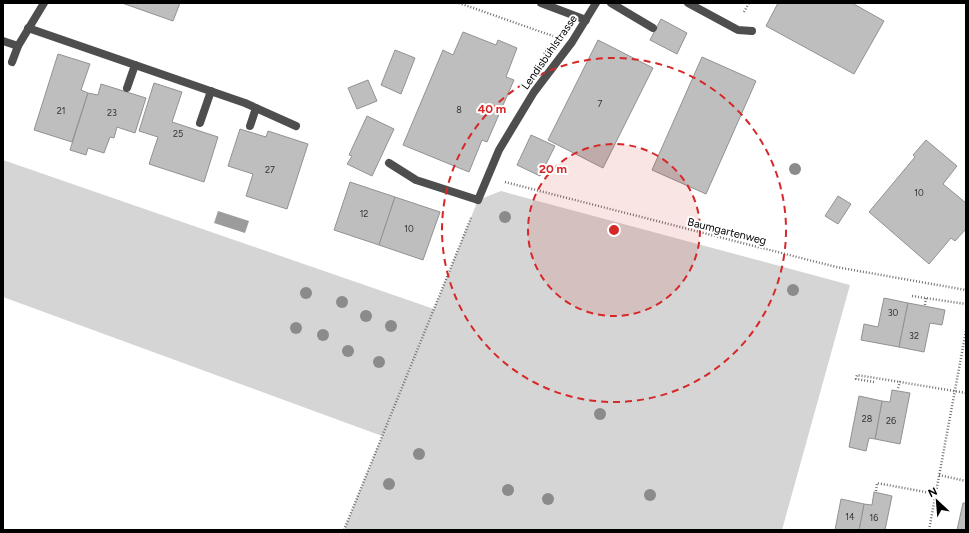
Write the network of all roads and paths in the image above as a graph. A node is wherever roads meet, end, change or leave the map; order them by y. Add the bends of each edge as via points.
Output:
1 (44, 3) edge
2 (459, 3) edge
3 (541, 3) edge
4 (596, 3) edge
5 (611, 3) edge
6 (688, 3) edge
7 (586, 20) junction
8 (28, 28) junction
9 (654, 28) dead end
10 (752, 31) dead end
11 (3, 41) edge
12 (572, 42) junction
13 (18, 46) junction
14 (12, 62) dead end
15 (135, 65) junction
16 (127, 88) dead end
17 (211, 91) junction
18 (256, 108) junction
19 (200, 123) dead end
20 (250, 126) dead end
21 (296, 126) dead end
22 (389, 163) dead end
23 (487, 177) junction
24 (478, 200) junction
25 (966, 290) edge
26 (912, 296) dead end
27 (926, 298) junction
28 (966, 304) edge
29 (925, 305) dead end
30 (966, 331) edge
31 (874, 382) dead end
32 (900, 382) junction
33 (898, 388) dead end
34 (955, 390) junction
35 (966, 392) edge
36 (939, 475) junction
37 (966, 481) edge
38 (876, 491) dead end
39 (936, 494) junction
40 (344, 530) edge
41 (929, 530) edge

1 - 8 street
2 - 12 path
3 - 7 street
4 - 7 street, Lendisbühlstrasse
5 - 9 street
6 - 10 street via 738,30
7 - 12 street, Lendisbühlstrasse
8 - 13 street
8 - 15 street
11 - 13 street
12 - 23 street, Lendisbühlstrasse via 534,92 499,150
13 - 14 street
15 - 16 street
15 - 17 street
17 - 18 street
17 - 19 street
18 - 20 street
18 - 21 street
22 - 24 street via 416,180
23 - 24 street, Lendisbühlstrasse
23 - 25 path, Baumgartenweg via 836,267
24 - 40 path
26 - 27 path
27 - 28 path
27 - 29 path
30 - 34 path
31 - 32 path via 856,379 857,375
32 - 33 path
32 - 34 path
34 - 35 path
34 - 36 path
36 - 37 path
36 - 39 path
38 - 39 path via 877,483
39 - 41 path

